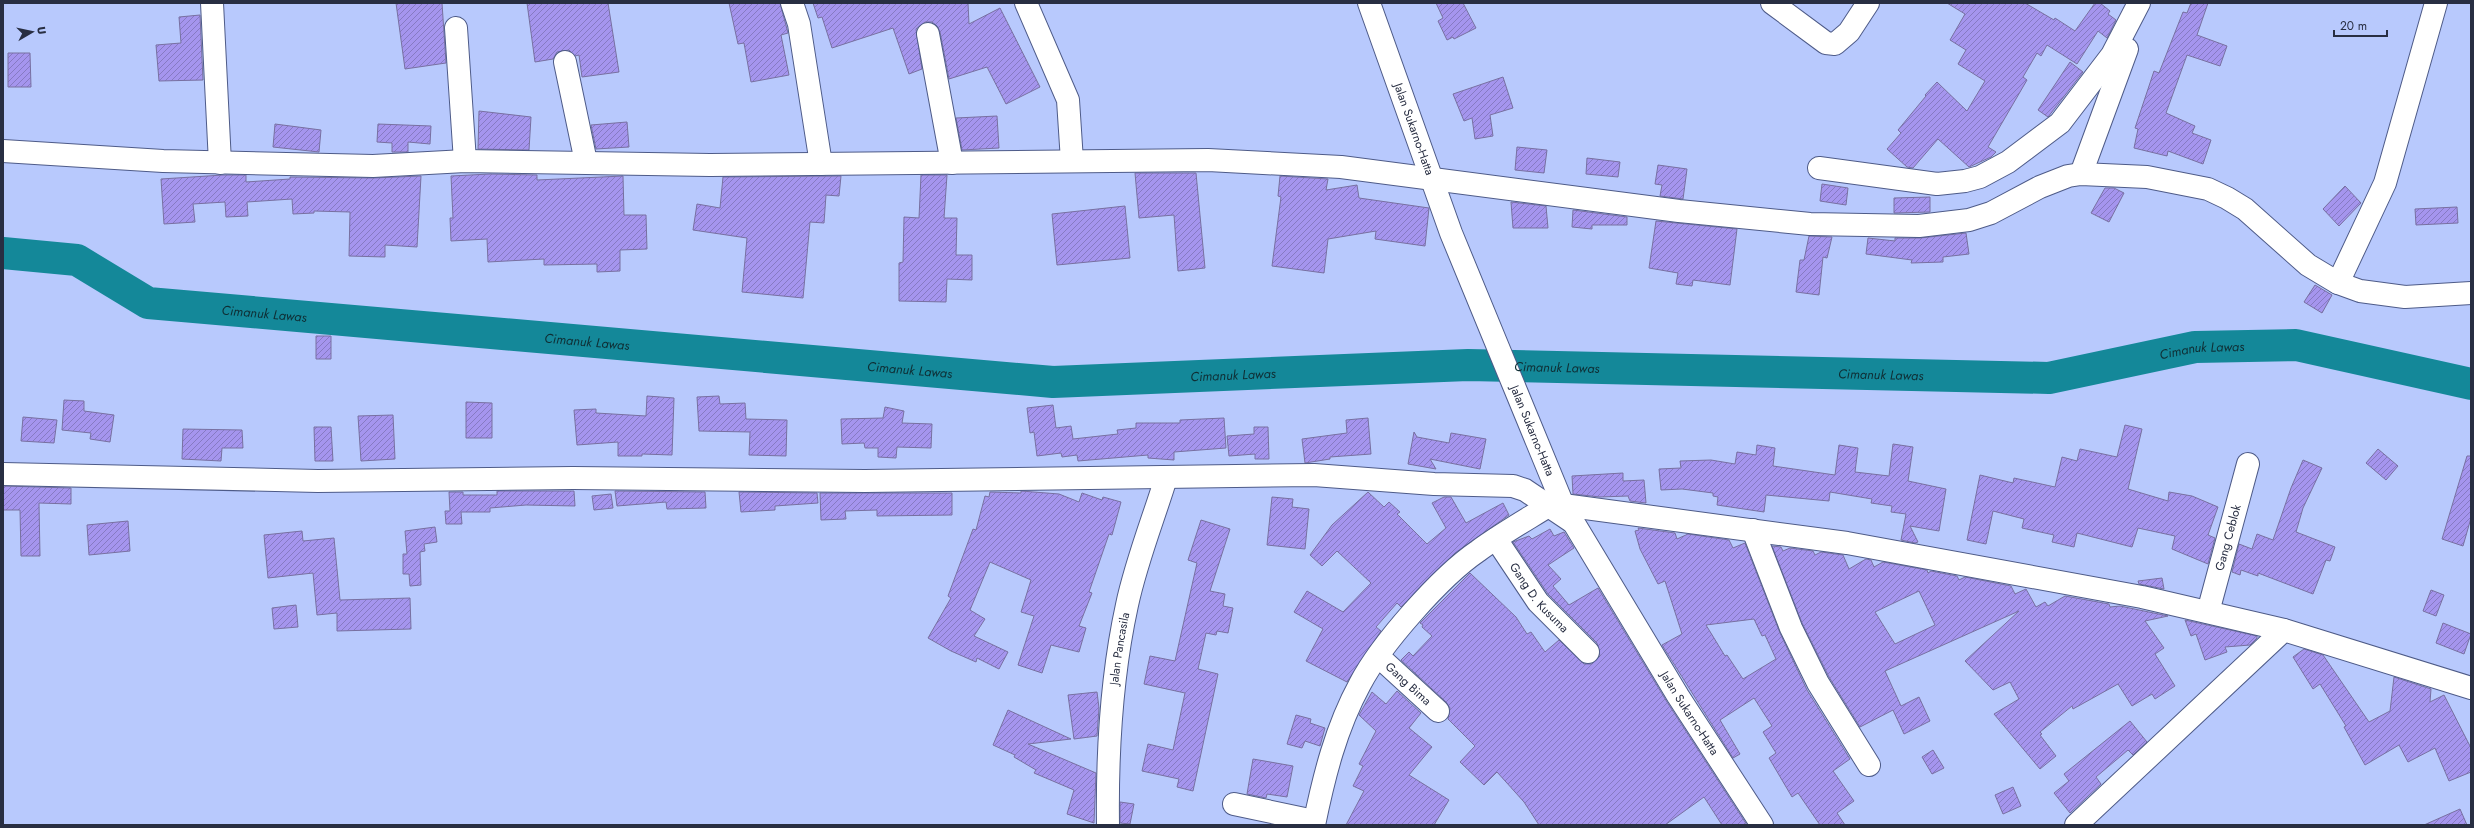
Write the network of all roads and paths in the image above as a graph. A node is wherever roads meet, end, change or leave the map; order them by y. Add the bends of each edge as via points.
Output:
1 (212, 3) edge
2 (792, 3) edge
3 (1026, 3) edge
4 (1369, 3) edge
5 (1772, 3) edge
6 (1868, 3) edge
7 (2139, 3) edge
8 (2150, 3) edge
9 (2435, 5) edge
10 (456, 28) dead end
11 (2131, 32) junction
12 (928, 34) dead end
13 (565, 62) dead end
14 (3, 151) edge
15 (465, 161) junction
16 (1072, 161) junction
17 (586, 162) junction
18 (220, 163) junction
19 (952, 163) junction
20 (821, 164) junction
21 (1819, 168) dead end
22 (2081, 174) junction
23 (1431, 178) junction
24 (2338, 283) junction
25 (2471, 293) edge
26 (2248, 464) dead end
27 (3, 474) edge
28 (1166, 478) junction
29 (1561, 511) junction
30 (1753, 530) junction
31 (1496, 539) junction
32 (2208, 612) junction
33 (2284, 630) junction
34 (1588, 652) dead end
35 (1378, 656) junction
36 (2471, 688) edge
37 (1438, 711) dead end
38 (1869, 765) dead end
39 (1234, 804) dead end
40 (1314, 823) edge
41 (1108, 825) edge
42 (1762, 825) edge
43 (2076, 825) edge

1 - 18 main road
2 - 20 main road via 799,24
3 - 16 main road via 1068,100
4 - 23 main road, Jalan Sukarno-Hatta
5 - 6 main road via 1826,43 1836,44 1849,32
7 - 11 main road
8 - 11 main road via 2142,25
9 - 24 main road via 2385,183
10 - 15 main road
11 - 21 main road via 2060,123 2008,162 1980,177 1937,184
11 - 22 main road
12 - 19 main road
13 - 17 main road
14 - 18 main road
15 - 17 main road
15 - 18 main road via 373,166
16 - 19 main road
16 - 23 main road via 1208,160 1341,167
17 - 20 main road
19 - 20 main road
22 - 23 main road via 2057,180 1991,213 1969,220 1919,226 1802,224 1679,211
22 - 24 main road via 2147,177 2208,189 2245,209 2308,265
23 - 29 main road, Jalan Sukarno-Hatta via 1551,479
24 - 25 main road via 2360,291 2405,297
26 - 32 main road, Gang Ceblok
27 - 28 main road via 318,481 573,478 865,481 1060,477
28 - 29 main road via 1314,475 1434,484 1513,486 1526,490
28 - 41 main road, Jalan Pancasila via 1127,603 1115,668 1109,725
29 - 30 main road
29 - 31 main road
29 - 42 main road, Jalan Sukarno-Hatta
30 - 32 main road via 1921,555
30 - 38 main road via 1791,628 1818,683
31 - 34 main road, Gang D. Kusuma via 1538,602
31 - 35 main road via 1460,565 1419,606
32 - 33 main road
33 - 36 main road
33 - 43 main road
35 - 37 main road, Gang Bima
35 - 40 main road via 1360,682 1348,707 1323,779
39 - 40 main road

